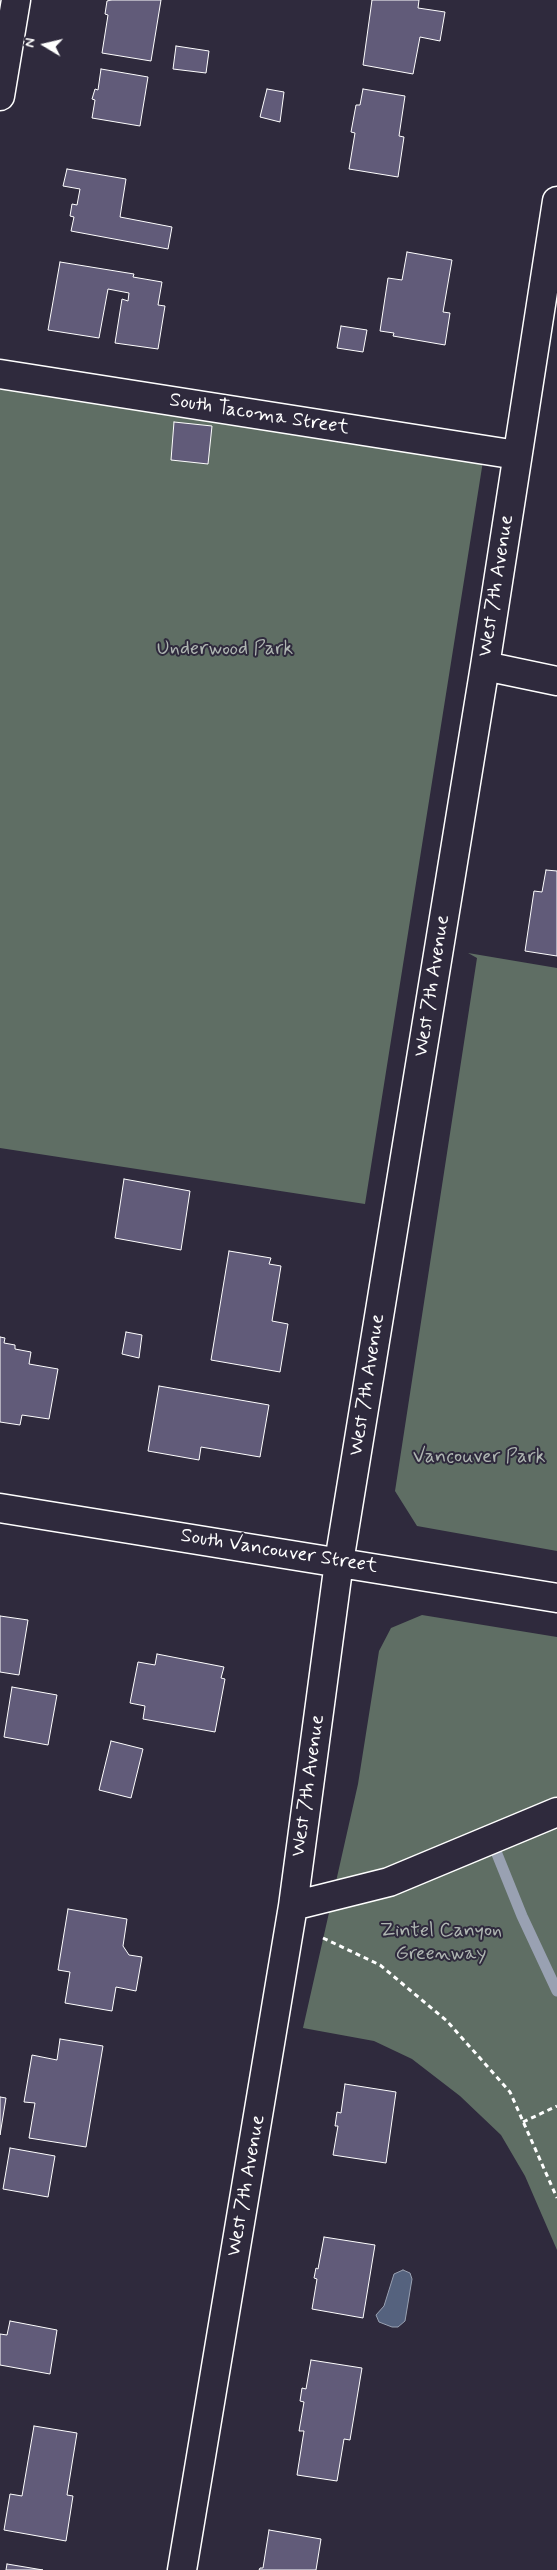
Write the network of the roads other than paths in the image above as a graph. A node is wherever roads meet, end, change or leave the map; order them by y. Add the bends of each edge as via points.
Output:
1 (16, 0) edge
2 (0, 96) edge
3 (557, 201) edge
4 (0, 374) edge
5 (518, 455) junction
6 (485, 666) junction
7 (557, 681) edge
8 (0, 1508) edge
9 (339, 1562) junction
10 (557, 1598) edge
11 (557, 1812) edge
12 (292, 1914) junction
13 (182, 2570) edge

1 - 2 street
3 - 5 street, West 7th Avenue
4 - 5 street, South Tacoma Street
5 - 6 street, West 7th Avenue
6 - 7 street
6 - 9 street, West 7th Avenue
8 - 9 street, South Vancouver Street
9 - 10 street, South Vancouver Street
9 - 12 street, West 7th Avenue
11 - 12 street via 389,1882
12 - 13 street, West 7th Avenue

